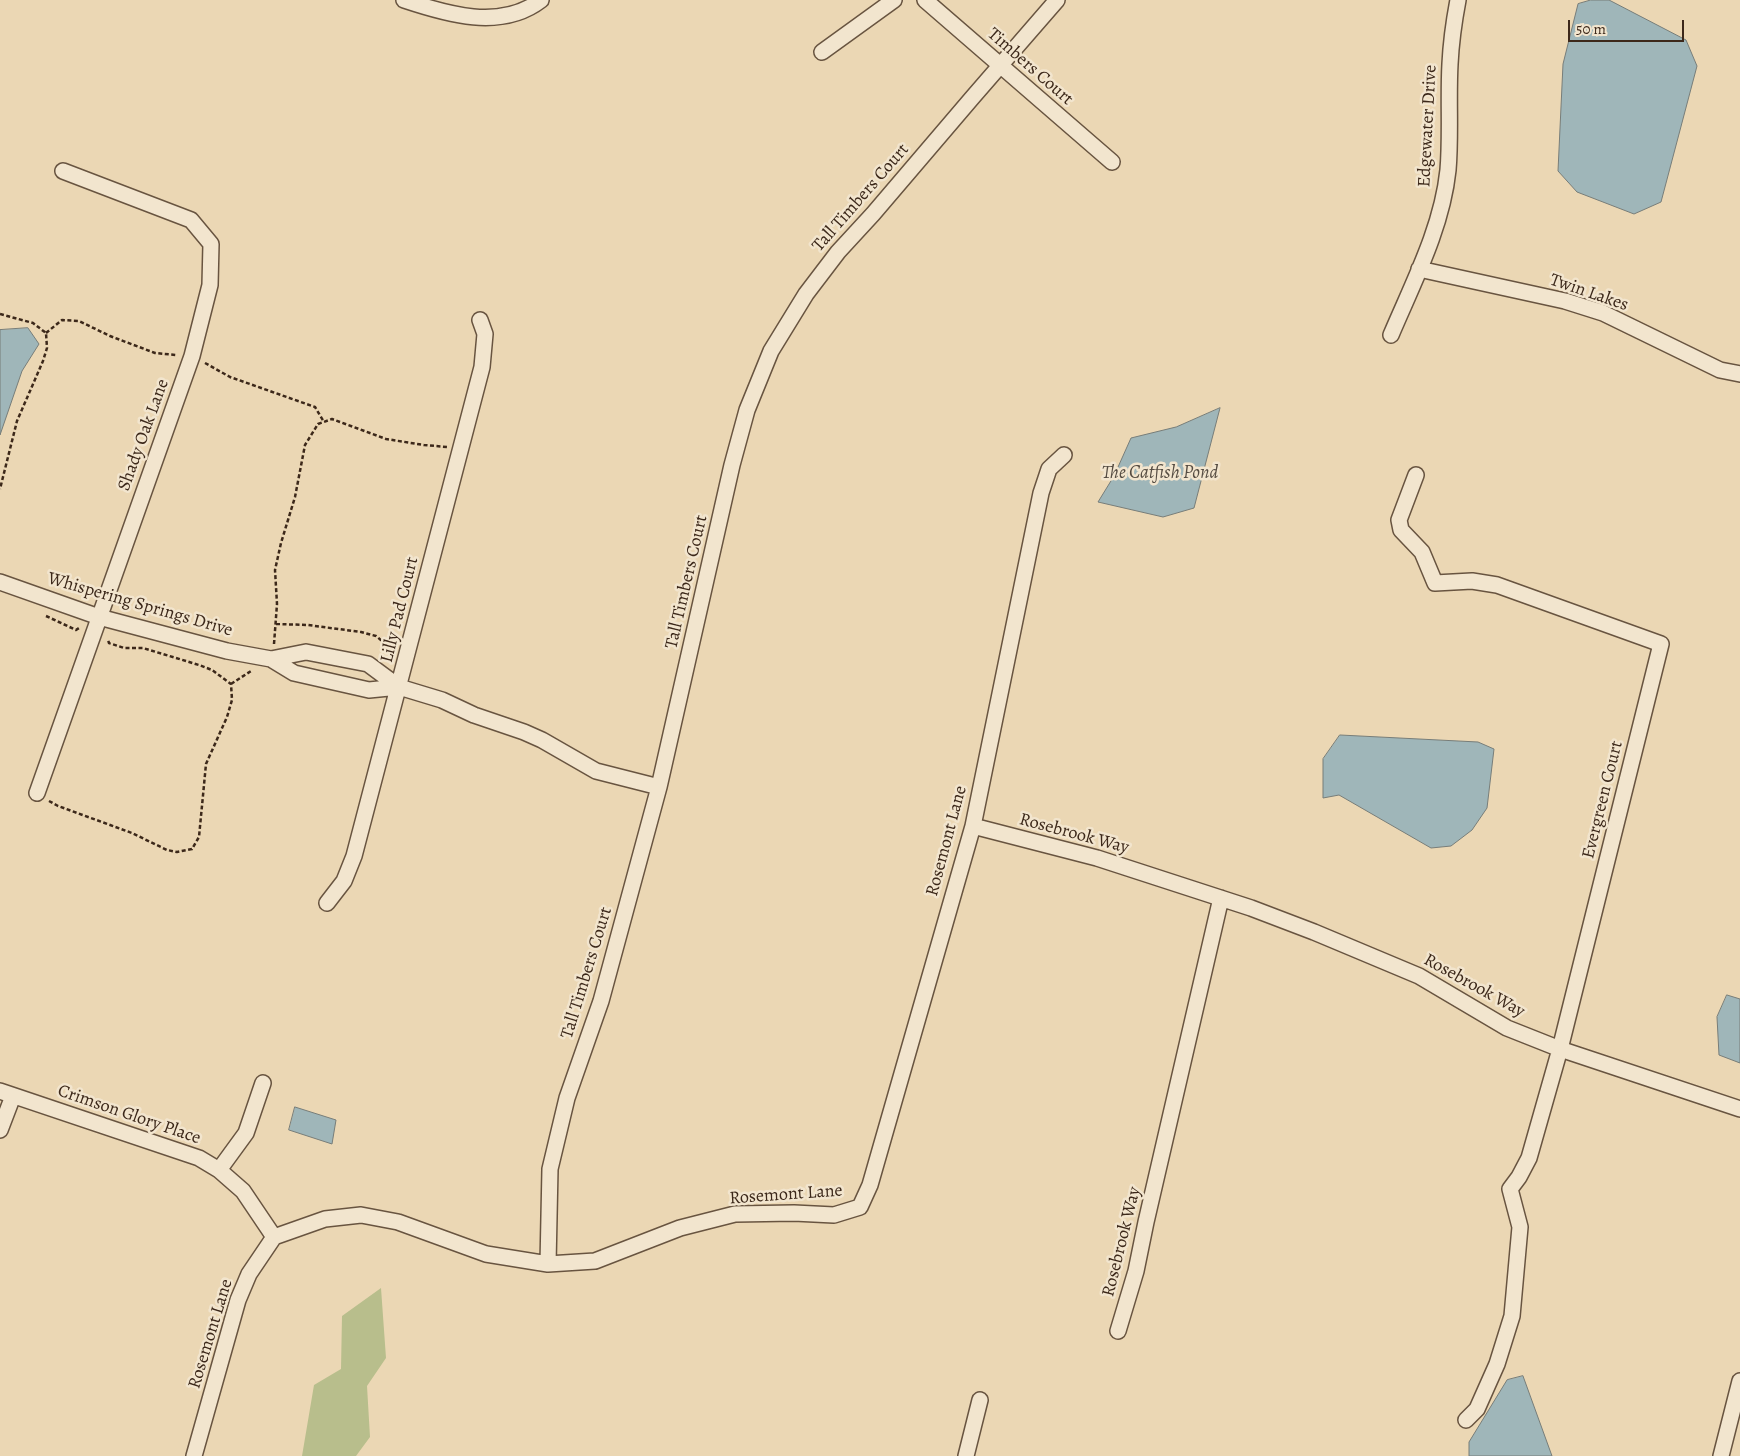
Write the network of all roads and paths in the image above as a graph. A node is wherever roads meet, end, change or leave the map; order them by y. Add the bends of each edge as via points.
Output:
1 (404, 0) edge
2 (541, 0) edge
3 (894, 0) edge
4 (925, 0) edge
5 (1057, 0) edge
6 (1458, 0) edge
7 (822, 52) dead end
8 (1000, 66) junction
9 (1112, 162) dead end
10 (63, 171) dead end
11 (1419, 269) junction
12 (0, 314) edge
13 (480, 320) dead end
14 (1391, 336) dead end
15 (1740, 374) edge
16 (461, 448) junction
17 (1064, 455) dead end
18 (1416, 475) dead end
19 (0, 489) edge
20 (0, 582) edge
21 (43, 614) dead end
22 (100, 617) junction
23 (276, 624) junction
24 (395, 652) dead end
25 (271, 659) junction
26 (400, 687) junction
27 (659, 788) junction
28 (37, 794) joint
29 (973, 826) junction
30 (1221, 898) junction
31 (327, 903) dead end
32 (1560, 1049) junction
33 (263, 1083) dead end
34 (6, 1093) edge
35 (1740, 1109) edge
36 (0, 1130) edge
37 (219, 1170) junction
38 (274, 1237) junction
39 (548, 1264) junction
40 (1118, 1331) dead end
41 (1740, 1381) edge
42 (980, 1400) dead end
43 (1466, 1420) dead end
44 (194, 1456) edge
45 (966, 1456) edge
46 (1721, 1456) edge

1 - 2 street via 458,16 481,18 515,13
3 - 7 street
4 - 8 street, Timbers Court
5 - 8 street, Tall Timbers Court
6 - 11 street, Edgewater Drive via 1450,65 1449,147 1444,193
8 - 9 street, Timbers Court
8 - 27 street, Tall Timbers Court via 838,252 806,294 771,350 747,410 732,465
10 - 22 street, Shady Oak Lane via 191,220 211,244 210,285 192,356
11 - 14 street, Edgewater Drive
11 - 15 street, Twin Lakes via 1565,301 1603,313 1720,370
12 - 19 path via 33,322 46,333 47,348 17,421
13 - 16 street, Lilly Pad Court via 485,334 482,367
16 - 23 path via 386,439 332,419 318,424 305,445 275,570
16 - 26 street, Lilly Pad Court
17 - 29 street, Rosemont Lane via 1049,469 1041,493
18 - 32 street, Evergreen Court via 1399,520 1401,530 1422,552 1435,583 1472,581 1497,585 1661,644
20 - 22 street, Whispering Springs Drive
21 - 22 path via 76,630
22 - 25 street, Whispering Springs Drive via 227,651
22 - 28 street, Shady Oak Lane
22 - 28 path via 109,643 124,648 143,648 199,665 231,684 232,700 227,717 206,764 198,837 192,849 167,850 58,806
23 - 24 path via 361,632 376,636
23 - 25 path
25 - 26 street, Whispering Springs Drive via 294,673 369,690
25 - 26 street, Whispering Springs Drive via 306,652 368,664
26 - 27 street, Whispering Springs Drive via 524,732 596,771
26 - 31 street, Lilly Pad Court via 354,856 344,881
27 - 39 street, Tall Timbers Court via 601,1001 567,1098 550,1169
29 - 30 street, Rosebrook Way via 1097,858
29 - 39 street, Rosemont Lane via 870,1185 860,1207 834,1214 735,1214 680,1228 595,1261
30 - 32 street, Rosebrook Way via 1419,976 1507,1028
30 - 40 street, Rosebrook Way via 1136,1271
32 - 35 street, Rosebrook Way
32 - 43 street, Evergreen Court via 1528,1158 1510,1189 1520,1227 1512,1316 1497,1364 1477,1409
33 - 37 street via 246,1133
34 - 36 street
34 - 37 street, Crimson Glory Place via 198,1158
37 - 38 street, Crimson Glory Place via 242,1191
38 - 39 street, Rosemont Lane via 325,1219 361,1215 398,1222 486,1254
38 - 44 street, Rosemont Lane via 249,1274 238,1300
41 - 46 street
42 - 45 street

